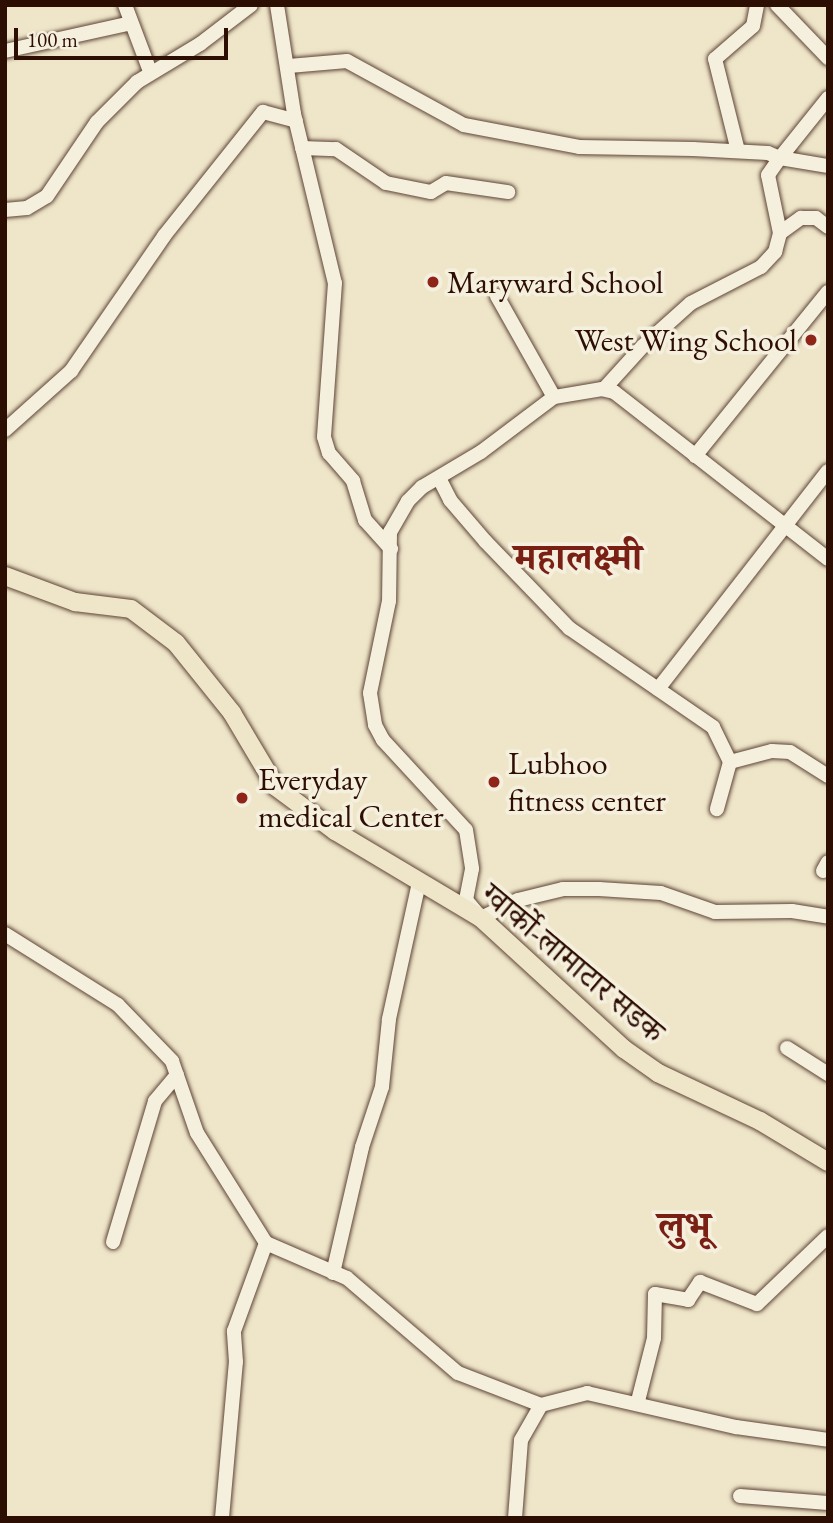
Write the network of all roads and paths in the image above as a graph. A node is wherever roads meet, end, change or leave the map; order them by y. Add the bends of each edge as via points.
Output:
1 (125, 5) edge
2 (251, 5) edge
3 (277, 5) edge
4 (757, 5) edge
5 (777, 5) edge
6 (131, 23) junction
7 (5, 51) edge
8 (828, 58) edge
9 (289, 66) junction
10 (150, 71) junction
11 (828, 98) edge
12 (296, 121) junction
13 (302, 148) junction
14 (738, 151) junction
15 (780, 158) junction
16 (828, 166) edge
17 (508, 192) dead end
18 (5, 210) edge
19 (828, 227) edge
20 (780, 233) junction
21 (828, 292) edge
22 (497, 296) dead end
23 (604, 389) junction
24 (554, 397) junction
25 (5, 430) edge
26 (695, 456) junction
27 (828, 471) edge
28 (439, 478) junction
29 (785, 526) junction
30 (391, 549) junction
31 (828, 559) edge
32 (5, 576) edge
33 (658, 688) junction
34 (730, 762) junction
35 (828, 776) edge
36 (717, 809) dead end
37 (419, 882) junction
38 (828, 917) edge
39 (481, 918) junction
40 (5, 934) edge
41 (786, 1048) dead end
42 (828, 1074) edge
43 (177, 1075) junction
44 (828, 1163) edge
45 (828, 1236) edge
46 (114, 1242) dead end
47 (266, 1243) junction
48 (333, 1273) junction
49 (638, 1401) junction
50 (541, 1405) junction
51 (828, 1440) edge
52 (740, 1496) dead end
53 (828, 1503) edge
54 (796, 1511) edge
55 (222, 1518) edge
56 (515, 1518) edge

1 - 6 street
2 - 10 street via 200,44
3 - 9 street
4 - 14 street via 753,26 715,60
5 - 8 street
6 - 7 street
6 - 10 street
9 - 12 street
9 - 14 street via 347,61 464,125 483,130 579,147
10 - 18 street via 97,122 47,196 27,208
11 - 15 street
12 - 13 street
12 - 25 street via 263,111 164,236 71,370
13 - 17 street via 336,149 386,183 437,192 446,183 455,183
13 - 30 street via 335,283 324,437 329,453 353,481 365,520
14 - 15 street
15 - 16 street
15 - 20 street via 768,175
19 - 20 street via 816,218 801,218
20 - 23 street via 775,252 761,267 691,303
21 - 26 street
22 - 24 street
23 - 24 street
23 - 26 street via 614,392
24 - 28 street
26 - 29 street
27 - 29 street
28 - 30 street via 408,501 390,532
28 - 33 street via 450,500 486,542 569,628
29 - 31 street
29 - 33 street
30 - 39 street via 389,601 370,693 375,725 415,778 466,830 472,869 466,900
32 - 37 main road, ग्वार्को-लामाटार सडक via 75,602 131,608 176,643 232,713 276,787 335,831
33 - 34 street via 713,727
34 - 35 street via 772,751 790,752
34 - 36 street
37 - 39 main road, ग्वार्को-लामाटार सडक
37 - 48 street via 389,1019 382,1087 362,1147
38 - 39 street via 792,911 715,912 661,893 599,889 563,890 518,900
39 - 44 main road, ग्वार्को-लामाटार सडक via 624,1049 657,1073 760,1121
40 - 43 street via 118,1005 172,1061
41 - 42 street
43 - 46 street via 155,1101
43 - 47 street via 197,1133
45 - 49 street via 757,1304 700,1282 688,1300 655,1294 654,1338
47 - 48 street
47 - 55 street via 234,1331 236,1362
48 - 50 street via 347,1278 458,1373
49 - 50 street via 587,1393
49 - 51 street via 736,1427
50 - 56 street via 522,1440
52 - 54 street
53 - 54 street

